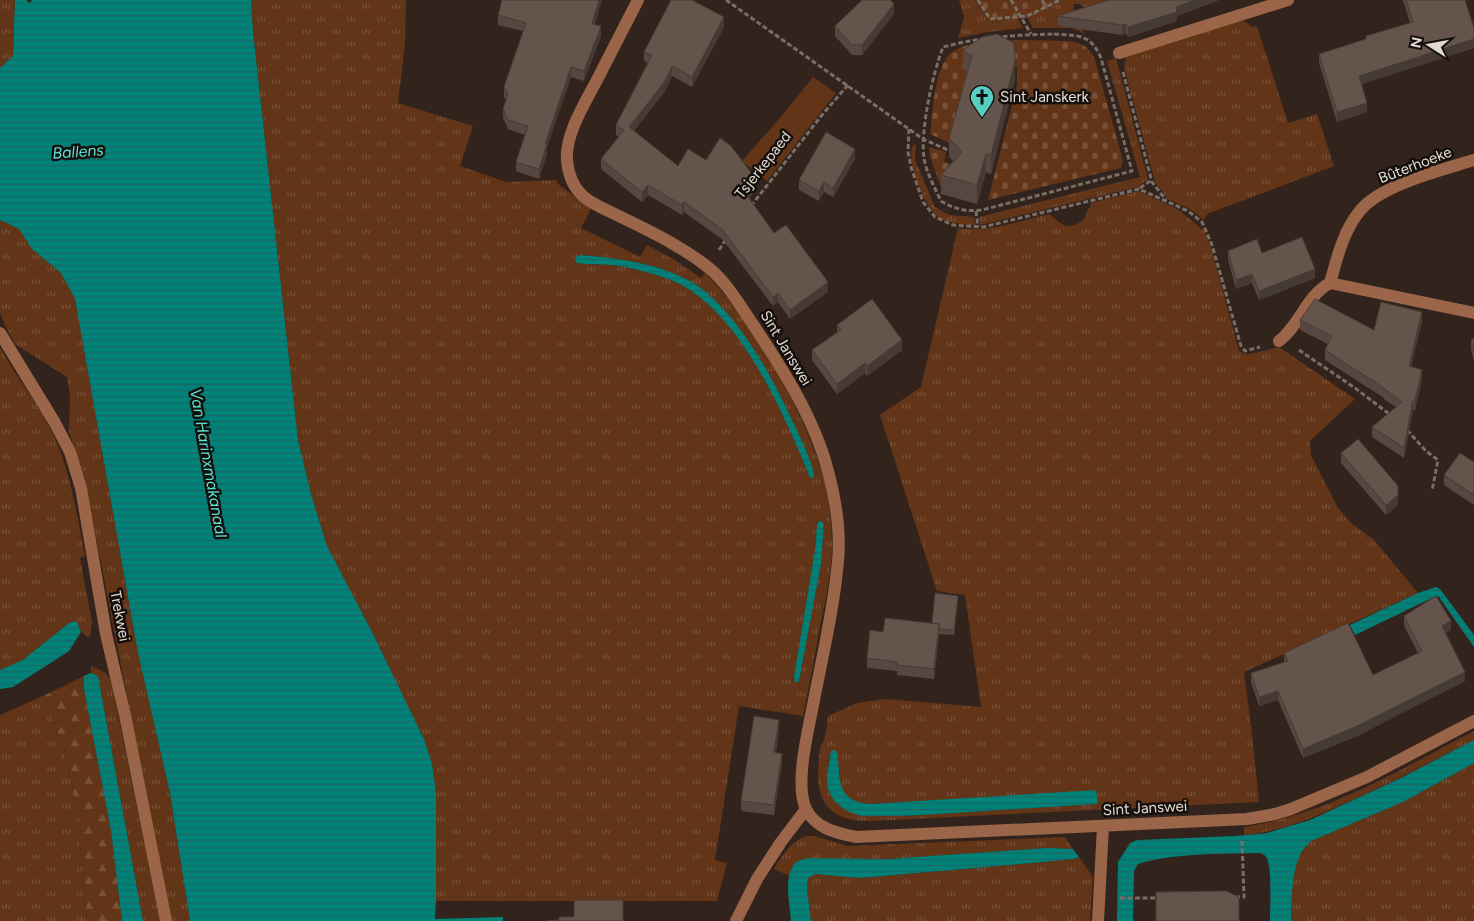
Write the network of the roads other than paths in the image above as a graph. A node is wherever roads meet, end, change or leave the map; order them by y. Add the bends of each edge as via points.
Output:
1 (638, 0) edge
2 (1288, 0) edge
3 (1119, 53) road end
4 (1474, 160) edge
5 (1330, 283) junction
6 (1474, 313) edge
7 (0, 333) edge
8 (1278, 341) road end
9 (1474, 722) edge
10 (806, 809) junction
11 (1103, 826) junction
12 (166, 921) edge
13 (736, 921) edge
14 (1098, 921) edge

1 - 10 street, Sint Janswei via 572,131 567,159 575,186 583,196 667,240 707,267 722,282 785,375 825,460 836,500 838,558 802,775
2 - 3 street
4 - 5 street, Bûterhoeke via 1402,184 1379,195 1360,210 1347,230
5 - 6 street
5 - 8 street via 1314,295 1288,333
7 - 12 street, Trekwei via 55,423 70,452 81,488 106,634
9 - 11 street, Sint Janswei via 1367,777 1275,814 1247,819
10 - 11 street, Sint Janswei via 826,830 856,838
10 - 13 street via 757,879
11 - 14 street

